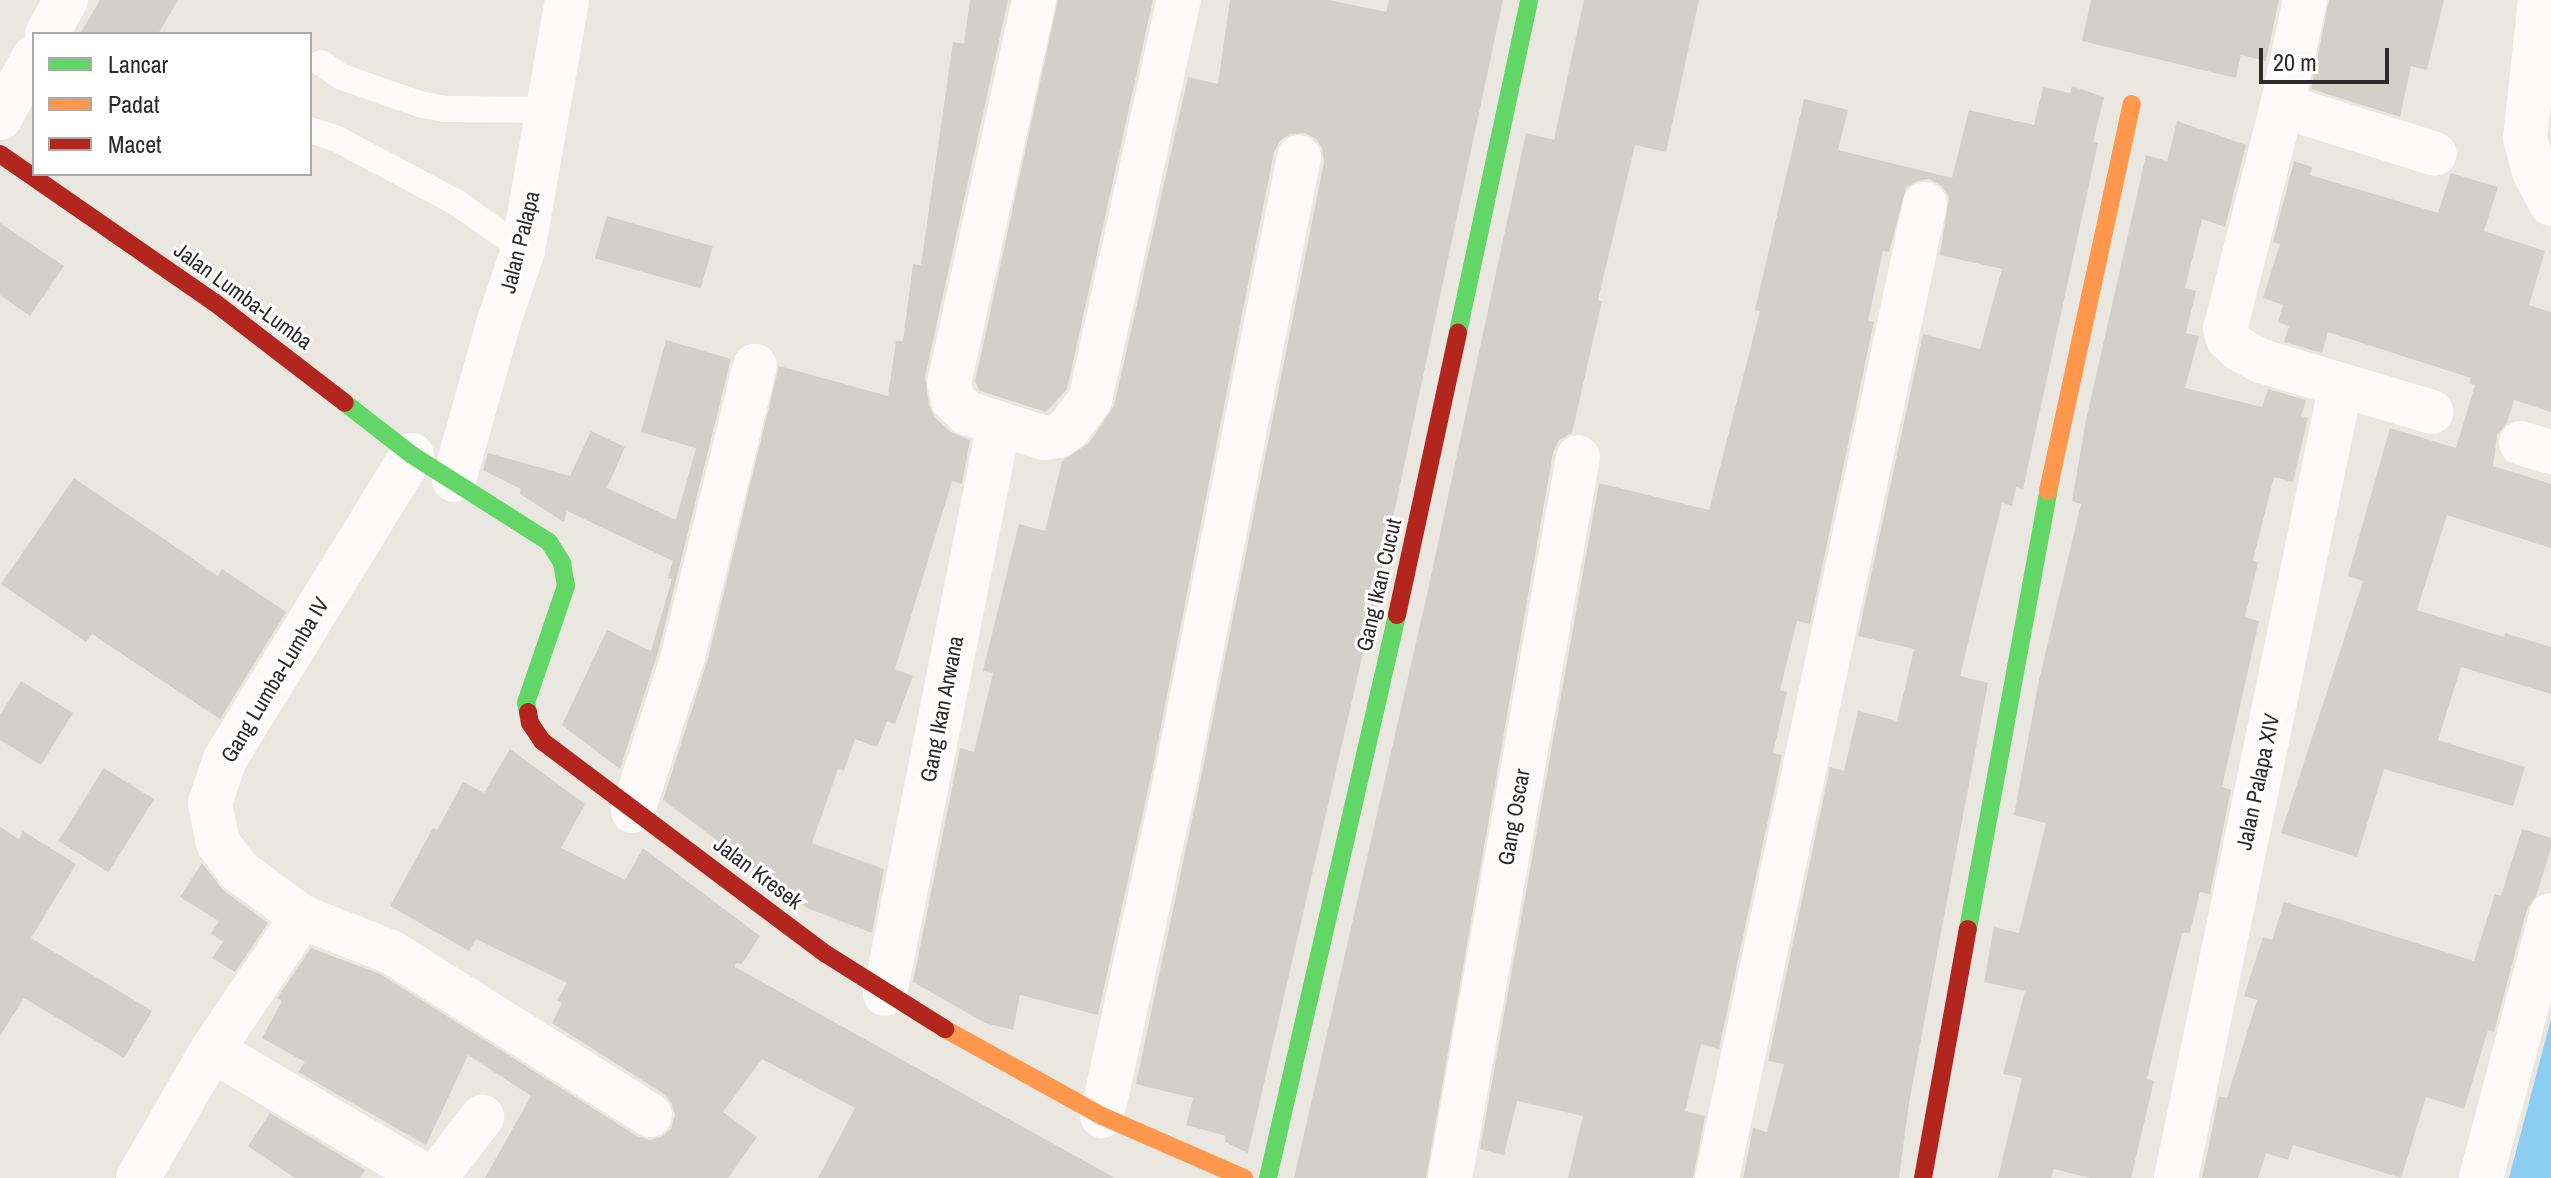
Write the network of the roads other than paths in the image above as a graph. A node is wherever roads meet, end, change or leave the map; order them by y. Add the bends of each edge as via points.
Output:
1 (66, 0) edge
2 (567, 0) edge
3 (1034, 0) edge
4 (1179, 0) edge
5 (1529, 0) edge
6 (2305, 0) edge
7 (2540, 0) edge
8 (48, 32) edge
9 (32, 61) edge
10 (321, 63) dead end
11 (2132, 104) dead end
12 (2282, 106) junction
13 (550, 110) junction
14 (0, 118) edge
15 (312, 131) edge
16 (0, 154) edge
17 (2435, 154) dead end
18 (1299, 157) dead end
19 (1925, 204) dead end
20 (2551, 204) edge
21 (523, 250) junction
22 (755, 366) dead end
23 (2341, 385) junction
24 (2432, 412) dead end
25 (999, 424) junction
26 (412, 455) junction
27 (1578, 457) dead end
28 (454, 480) junction
29 (633, 811) junction
30 (2551, 915) edge
31 (302, 917) junction
32 (885, 994) junction
33 (212, 1050) junction
34 (650, 1115) dead end
35 (1102, 1116) junction
36 (482, 1117) dead end
37 (138, 1178) edge
38 (1244, 1178) edge
39 (1268, 1178) edge
40 (1450, 1178) edge
41 (1717, 1178) edge
42 (1923, 1178) edge
43 (2176, 1178) edge
44 (2481, 1178) edge

1 - 8 street
2 - 13 street, Jalan Palapa
3 - 25 street via 949,382 953,400 967,413
4 - 25 street via 1090,400 1058,436 1044,438
5 - 39 street, Gang Ikan Cucut via 1404,584
6 - 12 street
7 - 20 street via 2525,138 2534,172
9 - 14 street
10 - 13 lane via 342,77 432,107
11 - 42 street via 2062,415
12 - 17 street
12 - 23 street via 2225,329 2239,349 2261,361
13 - 21 street, Jalan Palapa
15 - 21 lane via 459,204
16 - 26 street, Jalan Lumba-Lumba via 214,302
18 - 35 street via 1176,777
19 - 41 street
21 - 28 street, Jalan Palapa
22 - 29 street via 683,656
23 - 24 street
23 - 43 street, Jalan Palapa XIV
25 - 32 street, Gang Ikan Arwana
26 - 28 street, Jalan Lumba-Lumba
26 - 31 street, Gang Lumba-Lumba IV via 225,759 210,803 218,843 238,870
27 - 40 street, Gang Oscar
28 - 29 street, Jalan Kresek via 549,542 562,563 566,586 526,703 530,723 542,741
29 - 32 street, Jalan Kresek
30 - 44 street
31 - 33 street
31 - 34 street, Gang Lumba-Lumba IV via 391,952
32 - 35 street, Jalan Kresek
33 - 36 street via 427,1177 436,1177
33 - 37 street
35 - 38 street, Jalan Kresek

